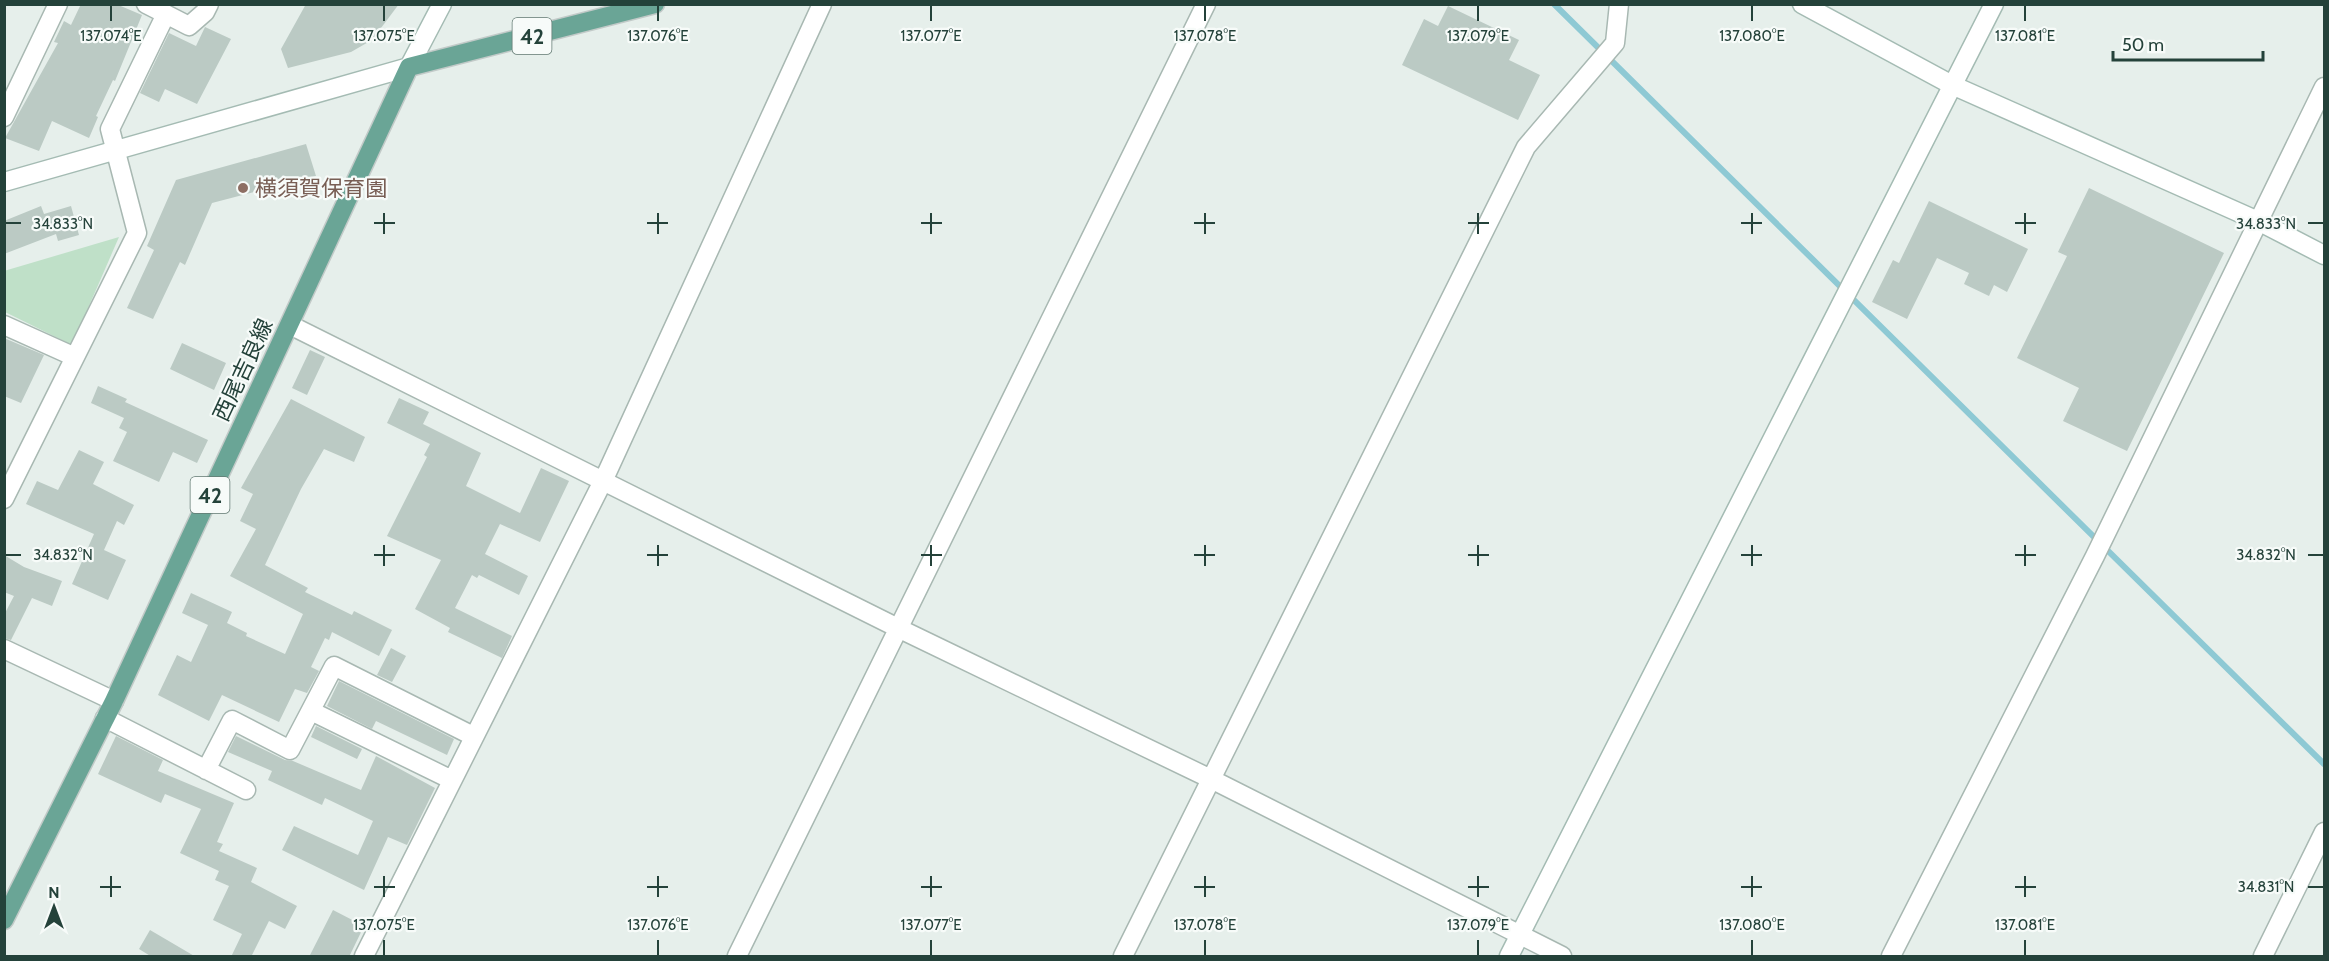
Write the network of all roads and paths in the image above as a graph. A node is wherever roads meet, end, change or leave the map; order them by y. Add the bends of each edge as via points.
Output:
1 (58, 4) edge
2 (146, 4) edge
3 (209, 4) edge
4 (442, 4) edge
5 (655, 4) edge
6 (822, 4) edge
7 (1206, 4) edge
8 (1619, 4) edge
9 (1802, 4) edge
10 (1994, 4) edge
11 (166, 14) junction
12 (409, 67) junction
13 (1952, 85) junction
14 (2325, 87) edge
15 (4, 117) edge
16 (117, 150) junction
17 (4, 182) edge
18 (2258, 221) junction
19 (2325, 255) edge
20 (4, 325) edge
21 (290, 325) junction
22 (75, 357) junction
23 (604, 479) junction
24 (4, 499) edge
25 (900, 628) junction
26 (4, 649) edge
27 (114, 700) junction
28 (311, 711) junction
29 (105, 718) junction
30 (473, 736) junction
31 (206, 770) junction
32 (1211, 779) junction
33 (452, 780) junction
34 (246, 790) dead end
35 (2325, 831) edge
36 (4, 920) edge
37 (1519, 935) junction
38 (364, 957) edge
39 (737, 957) edge
40 (1123, 957) edge
41 (1509, 957) edge
42 (1562, 957) edge
43 (1892, 957) edge
44 (2263, 957) edge

1 - 15 street
2 - 11 street
3 - 11 street via 189,26
4 - 12 street
5 - 12 main road, 42
6 - 23 street
7 - 25 street
8 - 32 street via 1614,45 1526,147
9 - 13 street
10 - 13 street
11 - 16 street via 110,129
12 - 16 street
12 - 21 main road, 西尾吉良線 / 42
13 - 18 street
13 - 37 street
14 - 18 street
16 - 17 street
16 - 22 street via 137,233
18 - 19 street
18 - 43 street via 2095,556
20 - 22 street
21 - 23 street
21 - 27 main road, 西尾吉良線 / 42
22 - 24 street
23 - 25 street
23 - 30 street
25 - 32 street
25 - 39 street
26 - 27 street
27 - 29 main road, 西尾吉良線 / 42
28 - 30 street via 334,666
28 - 31 street via 290,750 232,720
28 - 33 street
29 - 31 street
29 - 36 main road, 西尾吉良線 / 42
30 - 33 street
31 - 34 street
32 - 37 street
32 - 40 street
33 - 38 street
35 - 44 street
37 - 41 street
37 - 42 street

